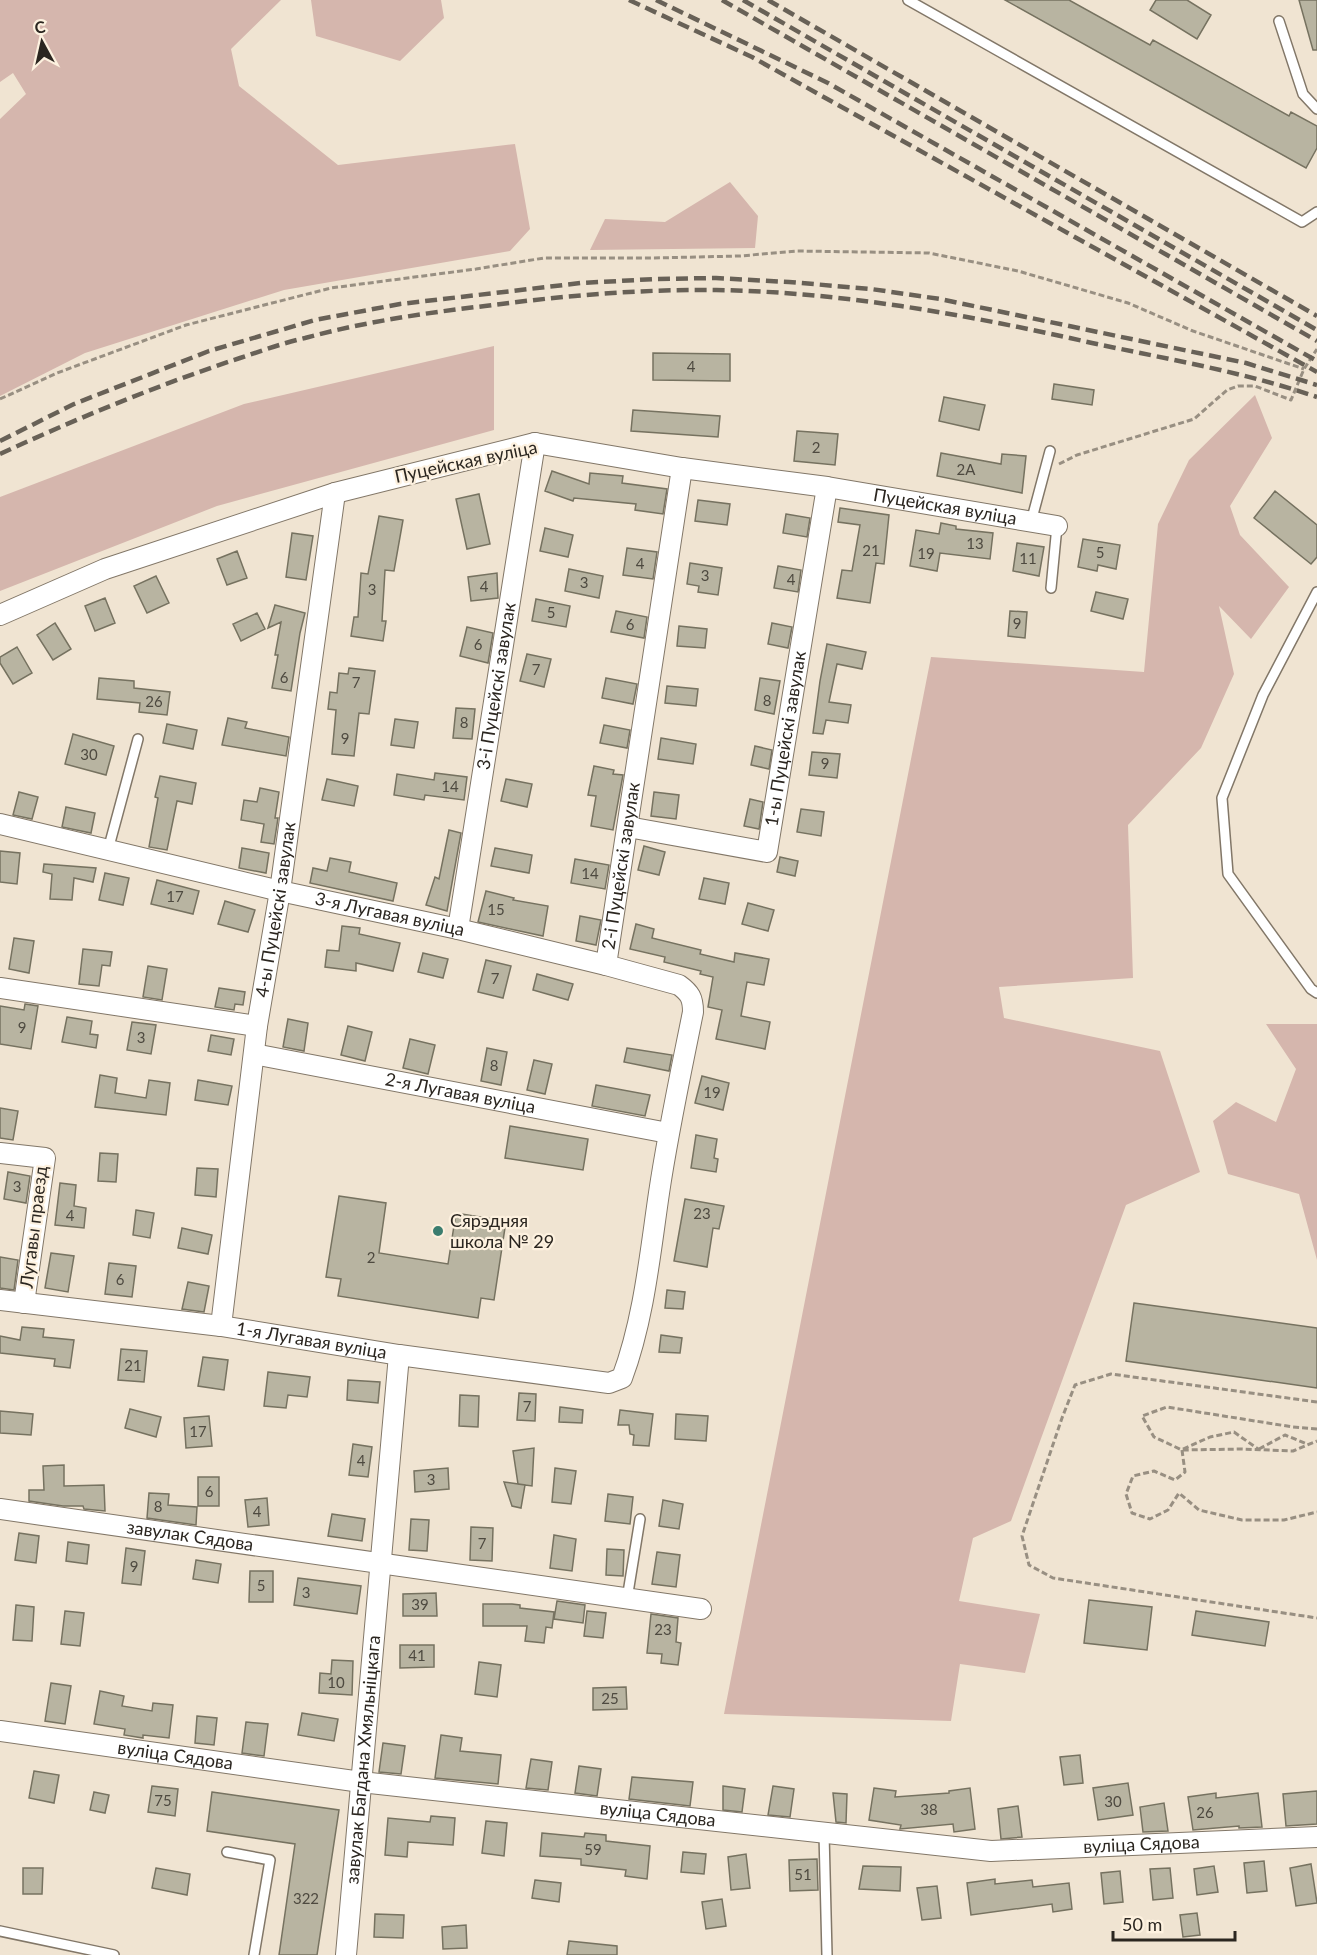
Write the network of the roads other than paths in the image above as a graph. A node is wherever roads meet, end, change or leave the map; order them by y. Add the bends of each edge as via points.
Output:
1 (908, 0) edge
2 (1279, 21) dead end
3 (1317, 109) edge
4 (1317, 212) edge
5 (535, 443) junction
6 (1050, 451) dead end
7 (682, 468) junction
8 (827, 487) junction
9 (335, 493) junction
10 (1031, 522) junction
11 (1057, 526) joint
12 (1051, 588) dead end
13 (1317, 592) edge
14 (0, 615) edge
15 (138, 739) dead end
16 (0, 824) edge
17 (628, 826) junction
18 (108, 850) junction
19 (280, 891) junction
20 (458, 929) junction
21 (606, 965) junction
22 (0, 988) edge
23 (1317, 993) edge
24 (257, 1026) junction
25 (254, 1054) junction
26 (668, 1133) junction
27 (0, 1153) edge
28 (0, 1300) edge
29 (24, 1303) junction
30 (221, 1326) junction
31 (399, 1355) junction
32 (622, 1378) joint
33 (0, 1509) edge
34 (640, 1519) dead end
35 (380, 1563) junction
36 (627, 1599) junction
37 (701, 1609) dead end
38 (0, 1731) edge
39 (361, 1782) junction
40 (824, 1833) junction
41 (1317, 1838) edge
42 (227, 1852) dead end
43 (0, 1931) edge
44 (114, 1955) edge
45 (254, 1955) edge
46 (346, 1955) edge
47 (827, 1955) edge

1 - 4 lane via 1302,222
2 - 3 lane via 1303,93
5 - 7 street, Пуцейская вуліца
5 - 9 street, Пуцейская вуліца
5 - 20 street, 3-і Пуцейскі завулак
6 - 10 lane
7 - 8 street, Пуцейская вуліца
7 - 17 street, 2-і Пуцейскі завулак
8 - 10 street, Пуцейская вуліца
8 - 17 street, 1-ы Пуцейскі завулак via 766,852
9 - 14 street, Пуцейская вуліца via 105,569
9 - 19 street, 4-ы Пуцейскі завулак
10 - 11 street, Пуцейская вуліца
11 - 12 lane
13 - 23 lane via 1263,695 1222,798 1228,874
15 - 18 lane
16 - 18 street, 3-я Лугавая вуліца
17 - 21 street, 2-і Пуцейскі завулак
18 - 19 street, 3-я Лугавая вуліца
19 - 20 street, 3-я Лугавая вуліца
19 - 24 street, 4-ы Пуцейскі завулак
20 - 21 street, 3-я Лугавая вуліца
21 - 26 street, 2-і Пуцейскі завулак via 679,985 693,1000
22 - 24 street
24 - 25 street, 4-ы Пуцейскі завулак
25 - 26 street, 2-я Лугавая вуліца
25 - 30 street, 4-ы Пуцейскі завулак
26 - 32 street, 2-і Пуцейскі завулак via 642,1300
27 - 29 street, Лугавы праезд via 45,1158
28 - 29 street, 1-я Лугавая вуліца
29 - 30 street, 1-я Лугавая вуліца
30 - 31 street, 1-я Лугавая вуліца
31 - 32 street, 1-я Лугавая вуліца via 609,1383
31 - 35 street, завулак Багдана Хмяльніцкага
33 - 35 street, завулак Сядова
34 - 36 lane
35 - 36 street
35 - 39 street, завулак Багдана Хмяльніцкага
36 - 37 street
38 - 39 street, вуліца Сядова
39 - 40 street, вуліца Сядова
39 - 46 street, завулак Багдана Хмяльніцкага
40 - 41 street, вуліца Сядова via 991,1851
40 - 47 lane
42 - 45 lane via 270,1860
43 - 44 lane

